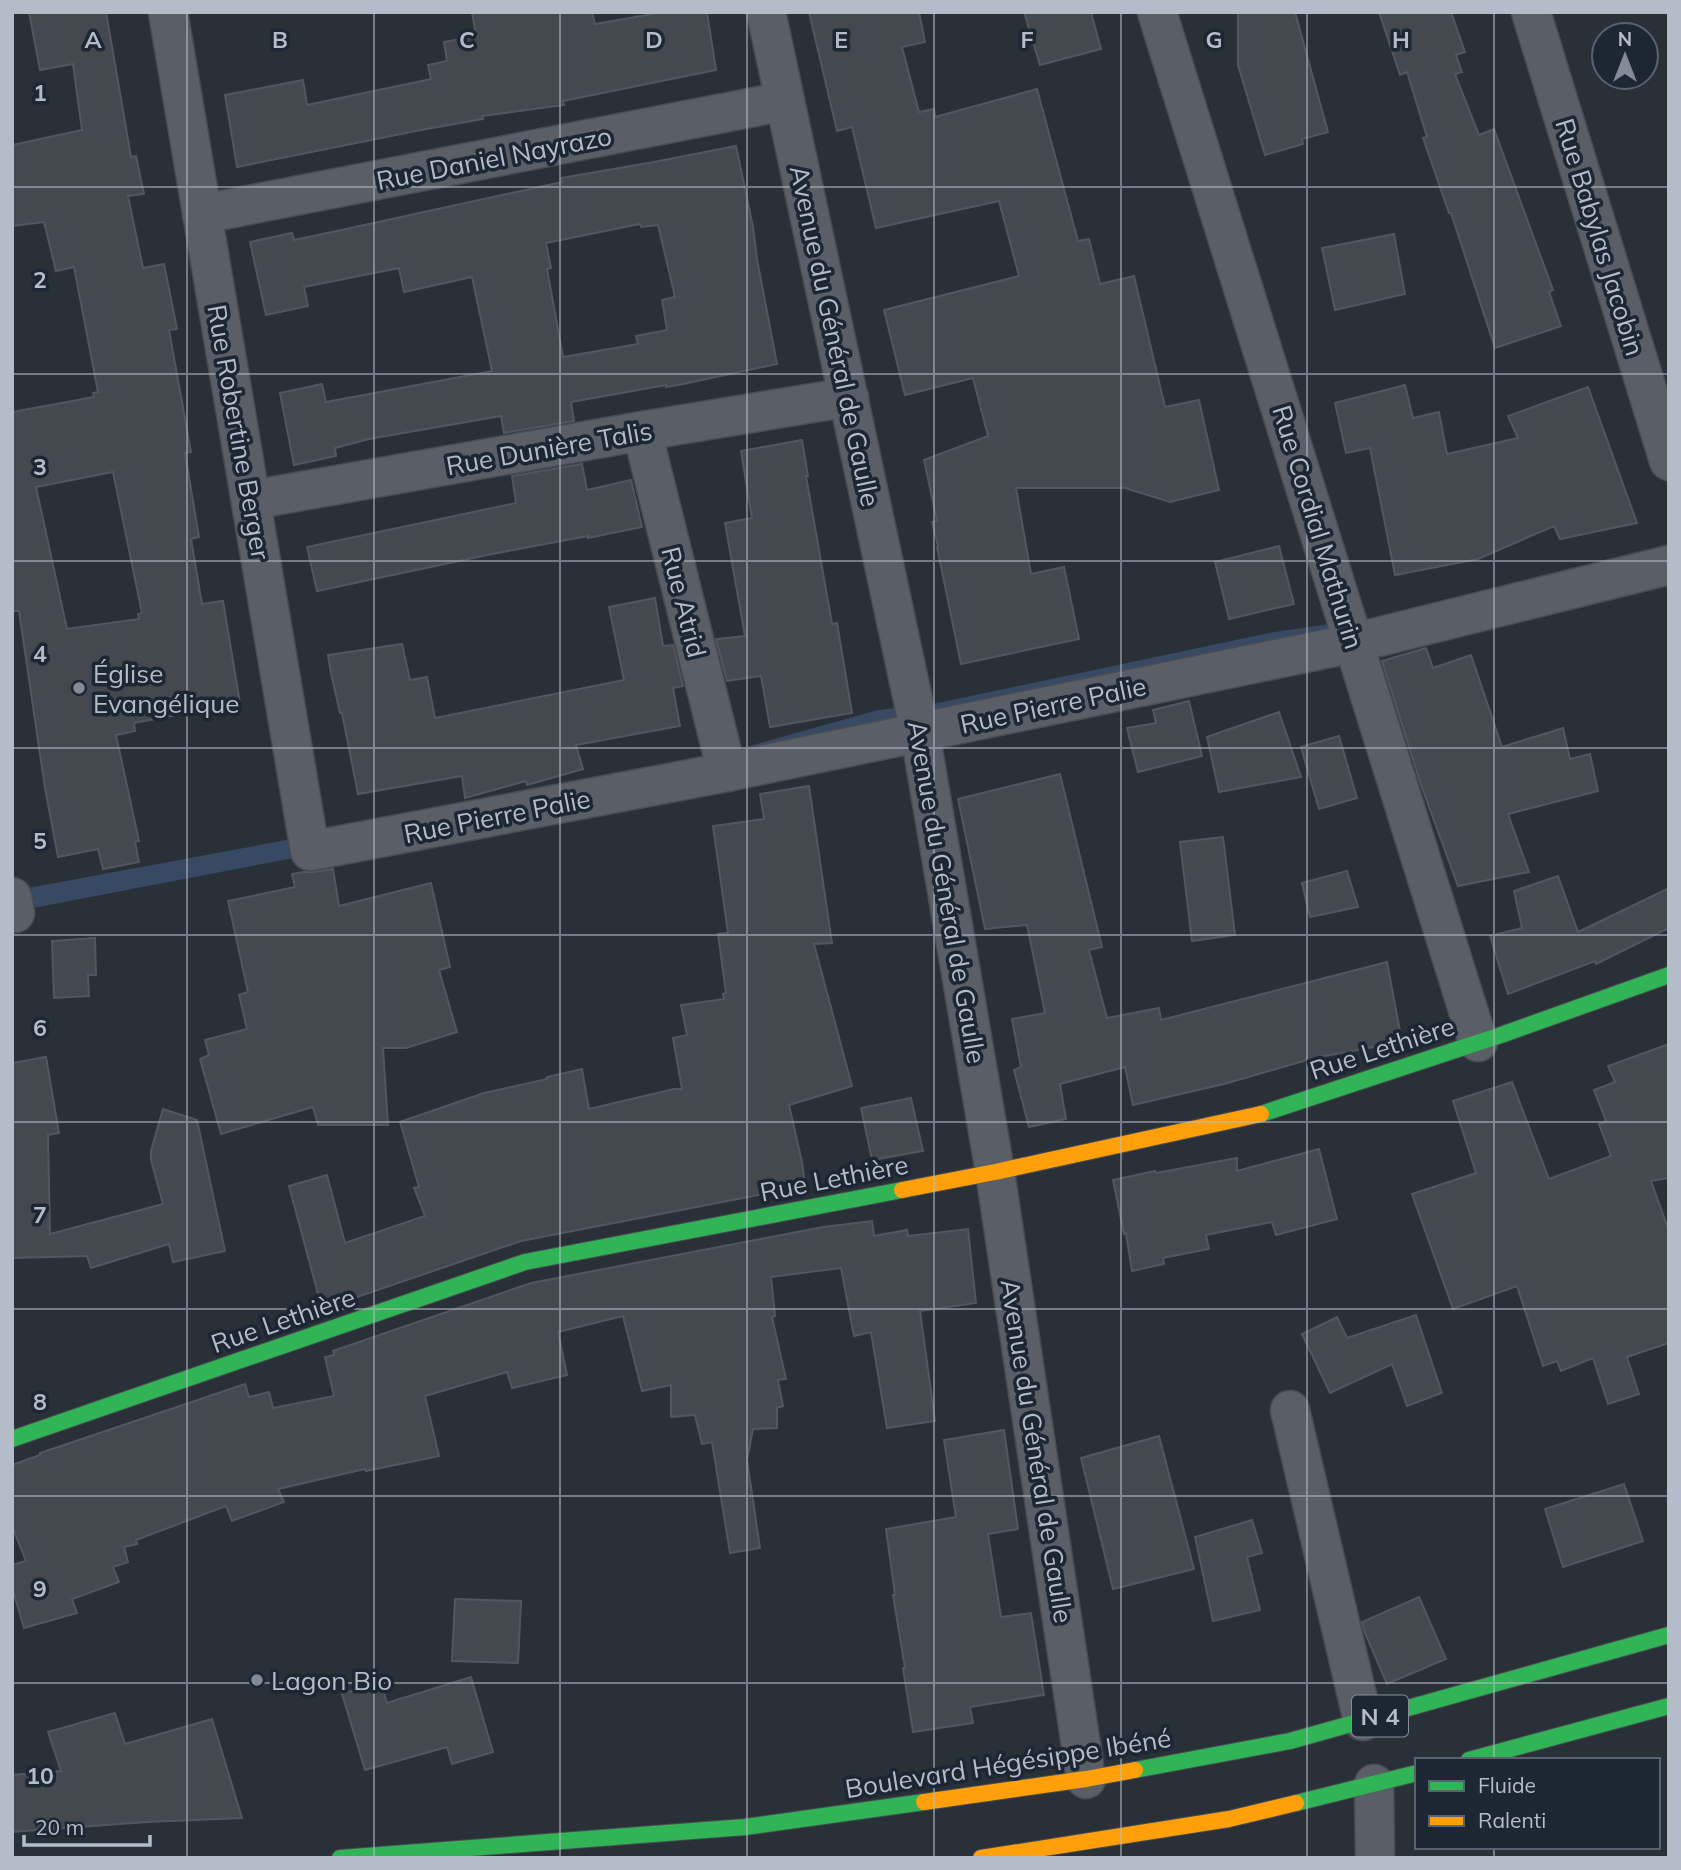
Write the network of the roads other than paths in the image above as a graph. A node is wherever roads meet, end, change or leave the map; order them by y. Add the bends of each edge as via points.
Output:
1 (168, 12) edge
2 (766, 12) edge
3 (1157, 12) edge
4 (1531, 12) edge
5 (785, 101) junction
6 (202, 214) junction
7 (849, 397) junction
8 (642, 431) junction
9 (1669, 461) edge
10 (251, 500) junction
11 (1669, 565) edge
12 (1354, 643) junction
13 (920, 733) junction
14 (727, 772) junction
15 (310, 851) joint
16 (1669, 975) edge
17 (1478, 1042) junction
18 (995, 1172) junction
19 (1290, 1410) dead end
20 (12, 1439) edge
21 (1669, 1635) edge
22 (1669, 1706) edge
23 (1363, 1721) junction
24 (1476, 1758) edge
25 (1415, 1774) edge
26 (1086, 1779) junction
27 (1374, 1784) junction
28 (340, 1858) edge
29 (981, 1858) edge
30 (1375, 1858) edge

1 - 6 street, Rue Robertine Berger
2 - 5 street, Avenue du Général de Gaulle
3 - 12 street, Rue Cordial Mathurin
4 - 9 street, Rue Babylas Jacobin
5 - 6 street, Rue Daniel Nayrazo
5 - 7 street, Avenue du Général de Gaulle
6 - 10 street, Rue Robertine Berger
7 - 8 street, Rue Dunière Talis
7 - 13 street, Avenue du Général de Gaulle
8 - 10 street, Rue Dunière Talis
8 - 14 street, Rue Atrid
10 - 15 street, Rue Robertine Berger
11 - 12 street, Rue Pierre Palie
12 - 13 street, Rue Pierre Palie
12 - 17 street, Rue Cordial Mathurin
13 - 14 street, Rue Pierre Palie
13 - 18 street, Avenue du Général de Gaulle
14 - 15 street, Rue Pierre Palie
16 - 17 main road, Rue Lethière
17 - 18 main road, Rue Lethière via 1262,1114
18 - 20 main road, Rue Lethière via 525,1262
18 - 26 street, Avenue du Général de Gaulle
19 - 23 street
21 - 23 main road, Boulevard Hégésippe Ibéné / N 4
22 - 24 main road
23 - 26 main road, Boulevard Hégésippe Ibéné / N 4 via 1290,1741
25 - 27 main road, N 4
26 - 28 main road, Boulevard Hégésippe Ibéné / N 4 via 746,1827
27 - 29 main road, N 4 via 1229,1819
27 - 30 street

